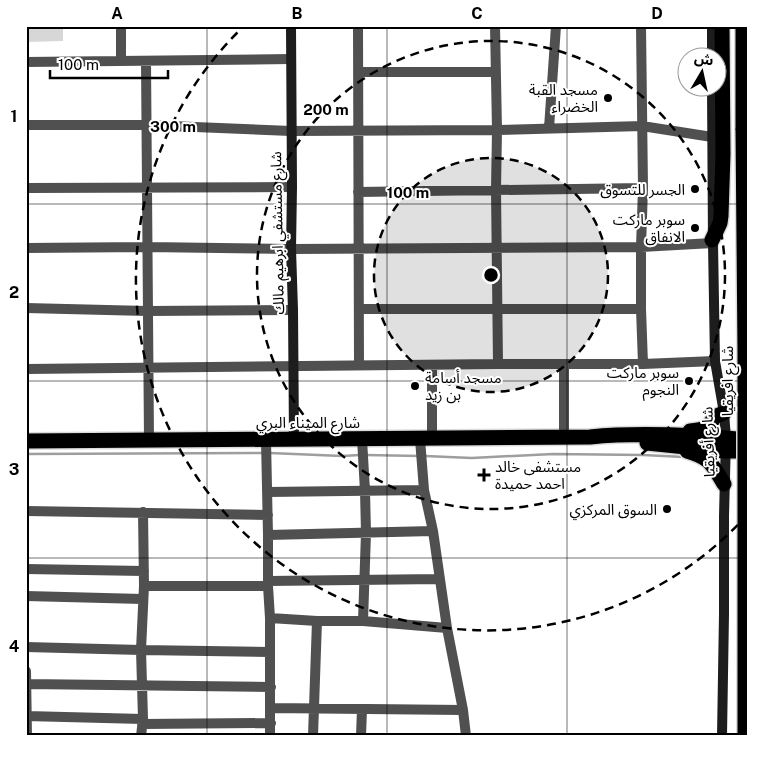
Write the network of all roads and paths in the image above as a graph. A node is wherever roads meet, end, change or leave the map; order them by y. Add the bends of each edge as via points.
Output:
1 (121, 26) edge
2 (291, 26) edge
3 (358, 26) edge
4 (495, 26) edge
5 (556, 26) edge
6 (641, 26) edge
7 (712, 26) edge
8 (722, 26) edge
9 (743, 26) edge
10 (712, 48) edge
11 (291, 59) junction
12 (121, 61) junction
13 (146, 61) junction
14 (26, 62) edge
15 (358, 72) junction
16 (495, 72) junction
17 (712, 98) edge
18 (26, 125) edge
19 (146, 125) junction
20 (642, 126) junction
21 (549, 128) junction
22 (497, 130) junction
23 (291, 131) junction
24 (358, 131) junction
25 (712, 137) junction
26 (146, 187) junction
27 (292, 187) junction
28 (26, 188) edge
29 (643, 188) junction
30 (496, 190) junction
31 (358, 192) junction
32 (712, 241) junction
33 (147, 247) junction
34 (641, 247) junction
35 (26, 248) edge
36 (359, 248) junction
37 (497, 248) junction
38 (291, 249) junction
39 (26, 308) edge
40 (359, 309) junction
41 (497, 309) junction
42 (641, 309) junction
43 (293, 310) junction
44 (147, 311) junction
45 (715, 361) junction
46 (498, 364) junction
47 (564, 364) junction
48 (643, 364) junction
49 (432, 365) junction
50 (294, 366) junction
51 (359, 366) junction
52 (148, 368) junction
53 (26, 369) edge
54 (724, 413) junction
55 (564, 438) junction
56 (362, 439) junction
57 (426, 439) junction
58 (149, 440) junction
59 (266, 440) junction
60 (294, 440) junction
61 (665, 440) junction
62 (748, 440) edge
63 (26, 441) edge
64 (725, 444) junction
65 (748, 451) edge
66 (724, 484) junction
67 (424, 490) junction
68 (365, 491) junction
69 (268, 492) junction
70 (26, 511) edge
71 (143, 512) junction
72 (268, 514) junction
73 (433, 531) junction
74 (366, 533) junction
75 (268, 535) junction
76 (26, 569) edge
77 (144, 571) junction
78 (440, 579) junction
79 (365, 580) junction
80 (268, 583) junction
81 (144, 586) junction
82 (26, 596) edge
83 (144, 599) junction
84 (270, 618) junction
85 (317, 621) junction
86 (363, 621) junction
87 (447, 628) junction
88 (26, 647) edge
89 (141, 650) junction
90 (270, 652) junction
91 (26, 671) edge
92 (26, 678) edge
93 (26, 684) edge
94 (142, 685) junction
95 (271, 686) junction
96 (271, 708) junction
97 (313, 709) junction
98 (362, 709) junction
99 (463, 710) junction
100 (26, 716) edge
101 (142, 722) junction
102 (271, 723) junction
103 (27, 736) edge
104 (141, 736) edge
105 (270, 736) edge
106 (313, 736) edge
107 (361, 736) edge
108 (466, 736) edge
109 (722, 736) edge
110 (745, 736) edge

1 - 12 street
2 - 11 street, شارع مستشفي ابرهيم مالك
3 - 15 street
4 - 16 street
5 - 21 street
6 - 20 street
7 - 10 street
8 - 32 highway via 721,216
9 - 110 highway, شارع افريقيا, bridge
11 - 13 street
11 - 23 street, شارع مستشفي ابرهيم مالك
12 - 13 street
12 - 14 street
13 - 19 street
15 - 16 street
15 - 24 street
16 - 22 street
17 - 25 street, شارع أفريقيا
18 - 19 street
19 - 23 street
19 - 26 street
20 - 21 street
20 - 25 street
20 - 29 street
21 - 22 street
22 - 24 street
22 - 30 street
23 - 24 street
23 - 27 street, شارع مستشفي ابرهيم مالك
24 - 31 street
25 - 32 street, شارع أفريقيا
26 - 27 street
26 - 28 street
26 - 33 street
27 - 38 street, شارع مستشفي ابرهيم مالك
29 - 30 street
29 - 34 street
30 - 31 street
30 - 37 street
31 - 36 street
32 - 34 street
32 - 45 street, شارع أفريقيا
33 - 35 street
33 - 38 street
33 - 44 street
34 - 37 street
34 - 42 street
36 - 37 street
36 - 38 street
36 - 40 street
37 - 41 street
38 - 43 street, شارع مستشفي ابرهيم مالك
39 - 44 street
40 - 41 street
40 - 51 street
41 - 42 street
41 - 46 street
42 - 48 street
43 - 44 street
43 - 50 street, شارع مستشفي ابرهيم مالك
44 - 52 street
45 - 48 street
45 - 54 street, شارع أفريقيا
46 - 47 street
46 - 49 street
47 - 48 street
47 - 55 street
49 - 51 street
49 - 57 street
50 - 51 street
50 - 52 street
50 - 60 street, شارع مستشفي ابرهيم مالك
52 - 53 street
52 - 58 street
54 - 61 highway via 714,416 707,427
54 - 64 street, شارع أفريقيا
55 - 57 highway, شارع الميناء البري
55 - 61 highway, شارع الميناء البري
56 - 57 highway, شارع الميناء البري
56 - 60 highway, شارع الميناء البري
56 - 68 street
57 - 67 street
58 - 59 highway, شارع الميناء البري
58 - 63 highway, شارع الميناء البري
59 - 60 highway, شارع الميناء البري
59 - 69 street
61 - 64 highway
61 - 66 highway via 703,457 711,463
62 - 64 highway
64 - 65 highway
64 - 66 street, شارع أفريقيا
66 - 109 street, شارع أفريقيا
67 - 68 street
67 - 73 street
68 - 69 street
68 - 74 street
69 - 72 street
70 - 71 street
71 - 72 street
71 - 77 street
72 - 75 street
73 - 74 street
73 - 78 street
74 - 75 street
74 - 79 street
75 - 80 street
76 - 77 street
77 - 81 street
78 - 79 street
78 - 87 street
79 - 80 street
79 - 86 street
80 - 81 street
80 - 84 street
81 - 83 street
82 - 83 street
83 - 89 street
84 - 85 street
84 - 90 street
85 - 86 street
85 - 97 street
86 - 87 street
87 - 99 street
88 - 89 street
89 - 90 street
89 - 94 street
90 - 95 street
91 - 92 street
92 - 93 street
93 - 94 street
93 - 100 street
94 - 95 street
94 - 101 street
95 - 96 street
96 - 97 street
96 - 102 street
97 - 98 street
97 - 106 street
98 - 99 street
98 - 107 street
99 - 108 street
100 - 101 street
100 - 103 street
101 - 102 street
101 - 104 street
102 - 105 street

